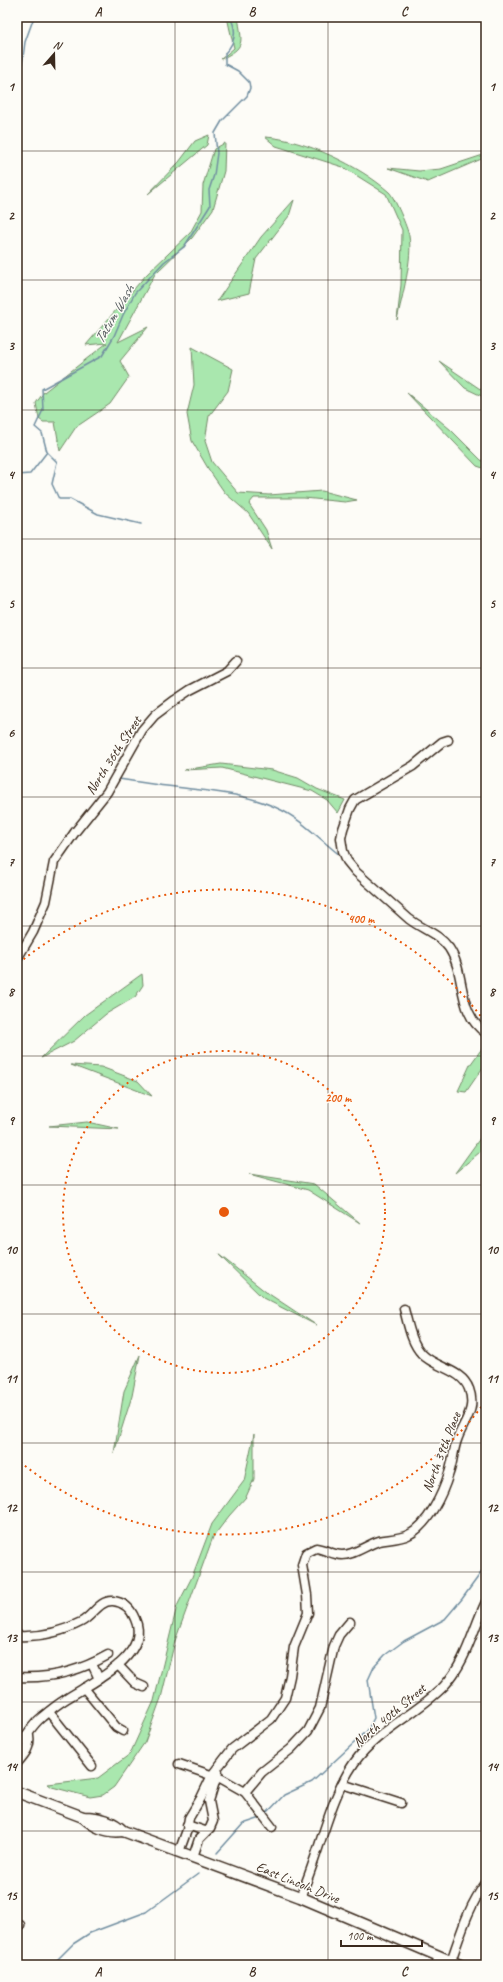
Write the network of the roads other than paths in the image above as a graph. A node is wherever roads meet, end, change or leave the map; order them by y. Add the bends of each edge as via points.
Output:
1 (236, 661) dead end
2 (448, 740) dead end
3 (17, 959) edge
4 (486, 1033) edge
5 (404, 1309) dead end
6 (486, 1602) edge
7 (350, 1622) dead end
8 (17, 1636) edge
9 (108, 1655) dead end
10 (92, 1664) junction
11 (118, 1665) junction
12 (17, 1677) edge
13 (99, 1679) junction
14 (144, 1687) dead end
15 (84, 1688) junction
16 (49, 1712) junction
17 (123, 1731) dead end
18 (29, 1739) junction
19 (18, 1757) edge
20 (179, 1764) dead end
21 (92, 1766) dead end
22 (214, 1776) junction
23 (342, 1784) junction
24 (17, 1792) edge
25 (245, 1792) junction
26 (400, 1804) dead end
27 (270, 1824) dead end
28 (187, 1825) junction
29 (205, 1831) junction
30 (179, 1852) junction
31 (193, 1857) junction
32 (486, 1883) edge
33 (300, 1897) junction
34 (438, 1961) edge
35 (455, 1963) edge

1 - 3 street, North 36th Street via 227,671 175,700 142,730 107,792 54,862 46,902 33,932
2 - 4 street via 442,742 424,759 355,800 345,819 341,838 347,861 356,872 417,926 437,936 449,948 455,959 468,1012 479,1029
5 - 22 street, North 39th Place via 414,1342 421,1353 460,1376 470,1392 471,1412 456,1440 447,1480 426,1520 418,1529 406,1536 380,1541 342,1555 316,1548 306,1553 302,1565 308,1595 308,1613 294,1647 285,1698 272,1718 232,1749
6 - 23 street, North 40th Street via 468,1650 455,1673 443,1687 365,1750
7 - 25 street via 334,1646 320,1708 308,1731 291,1749 262,1772
8 - 11 street via 43,1635 65,1629 86,1619 108,1601 120,1603 132,1612 137,1629 135,1645
9 - 10 street
10 - 12 street via 65,1673
10 - 13 street
11 - 13 street
11 - 14 street via 135,1683
13 - 15 street
15 - 16 street
15 - 17 street via 116,1728
16 - 18 street via 40,1718
16 - 21 street
18 - 19 street
18 - 19 street via 33,1749 30,1755
20 - 22 street
22 - 25 street
22 - 28 street, North 39th Place
22 - 29 street, North 39th Place via 209,1801 213,1821 210,1828
23 - 26 street
23 - 33 street, North 40th Street
24 - 30 main road, East Lincoln Drive via 83,1817 91,1824 113,1833 122,1831
25 - 27 street
28 - 29 street
28 - 30 street, North 39th Place
29 - 31 street, North 39th Place via 199,1839
30 - 31 main road, East Lincoln Drive
31 - 33 main road, East Lincoln Drive
32 - 35 street via 466,1918
33 - 34 main road, East Lincoln Drive
34 - 35 main road, East Lincoln Drive

